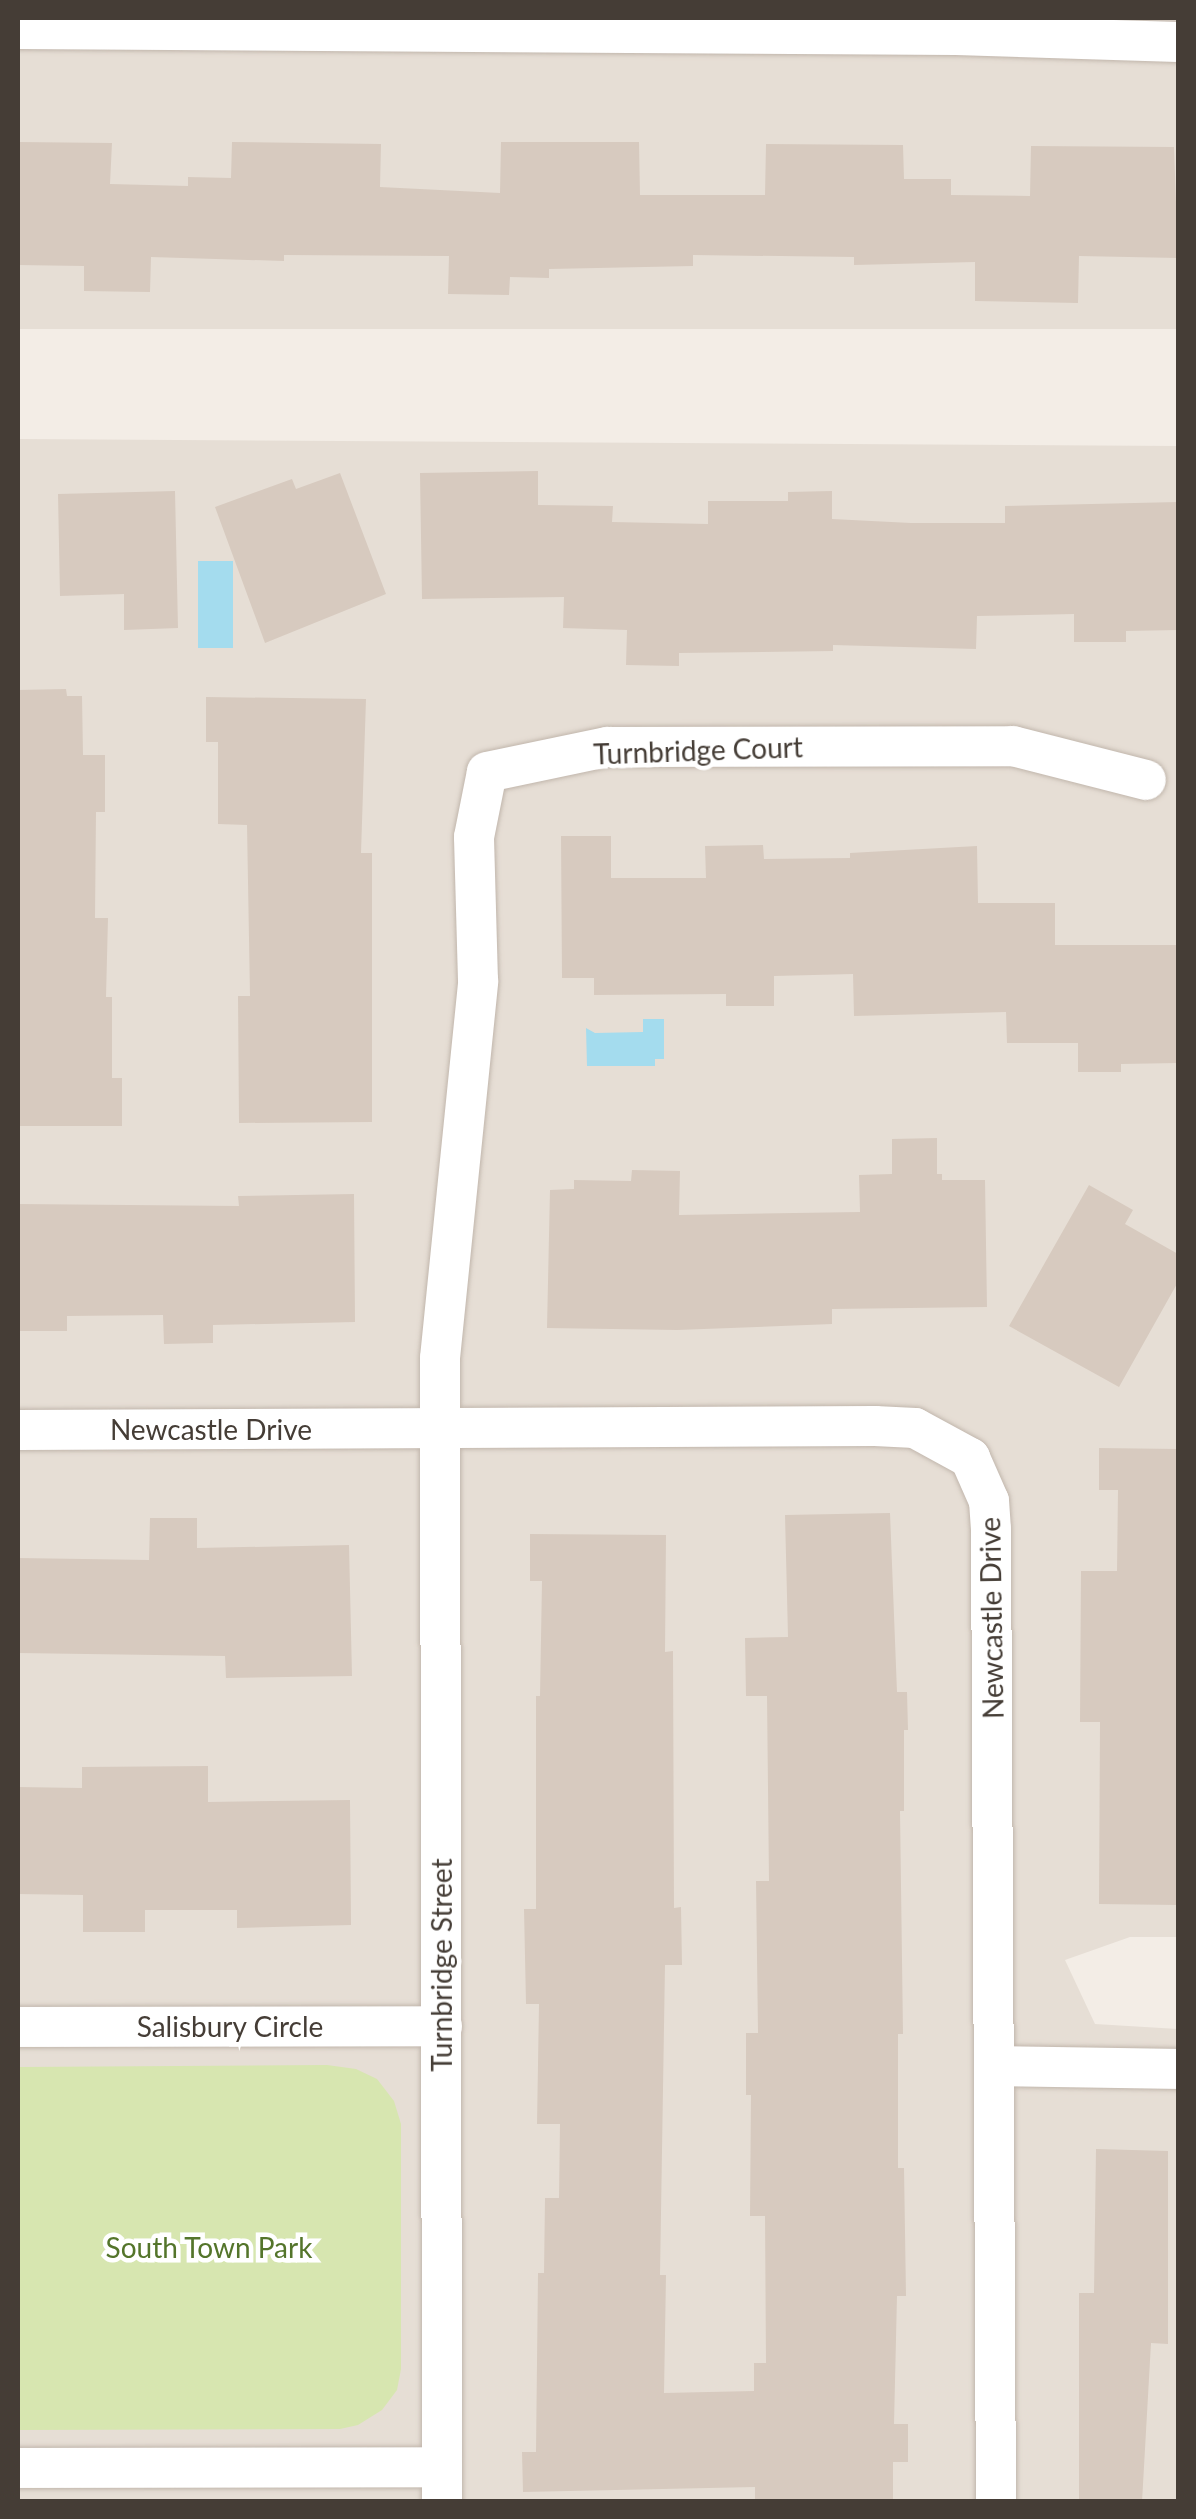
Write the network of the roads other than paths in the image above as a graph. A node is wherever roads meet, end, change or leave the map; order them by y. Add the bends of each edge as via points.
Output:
1 (392, 26) edge
2 (956, 26) edge
3 (18, 30) edge
4 (1178, 42) edge
5 (1146, 780) dead end
6 (439, 1428) junction
7 (18, 1430) edge
8 (442, 2026) junction
9 (18, 2027) edge
10 (995, 2066) junction
11 (1178, 2069) edge
12 (18, 2468) edge
13 (442, 2484) edge
14 (996, 2502) edge

1 - 2 street
1 - 3 street
2 - 4 street
5 - 6 street, Turnbridge Court via 1013,746 607,747 487,772 474,837 478,981 440,1358
6 - 7 street, Newcastle Drive
6 - 8 street, Turnbridge Street
6 - 10 street, Newcastle Drive via 914,1428 970,1458 990,1501
8 - 9 street, Salisbury Circle
8 - 13 street, Turnbridge Street
10 - 11 street
10 - 14 street, Newcastle Drive
12 - 13 street

